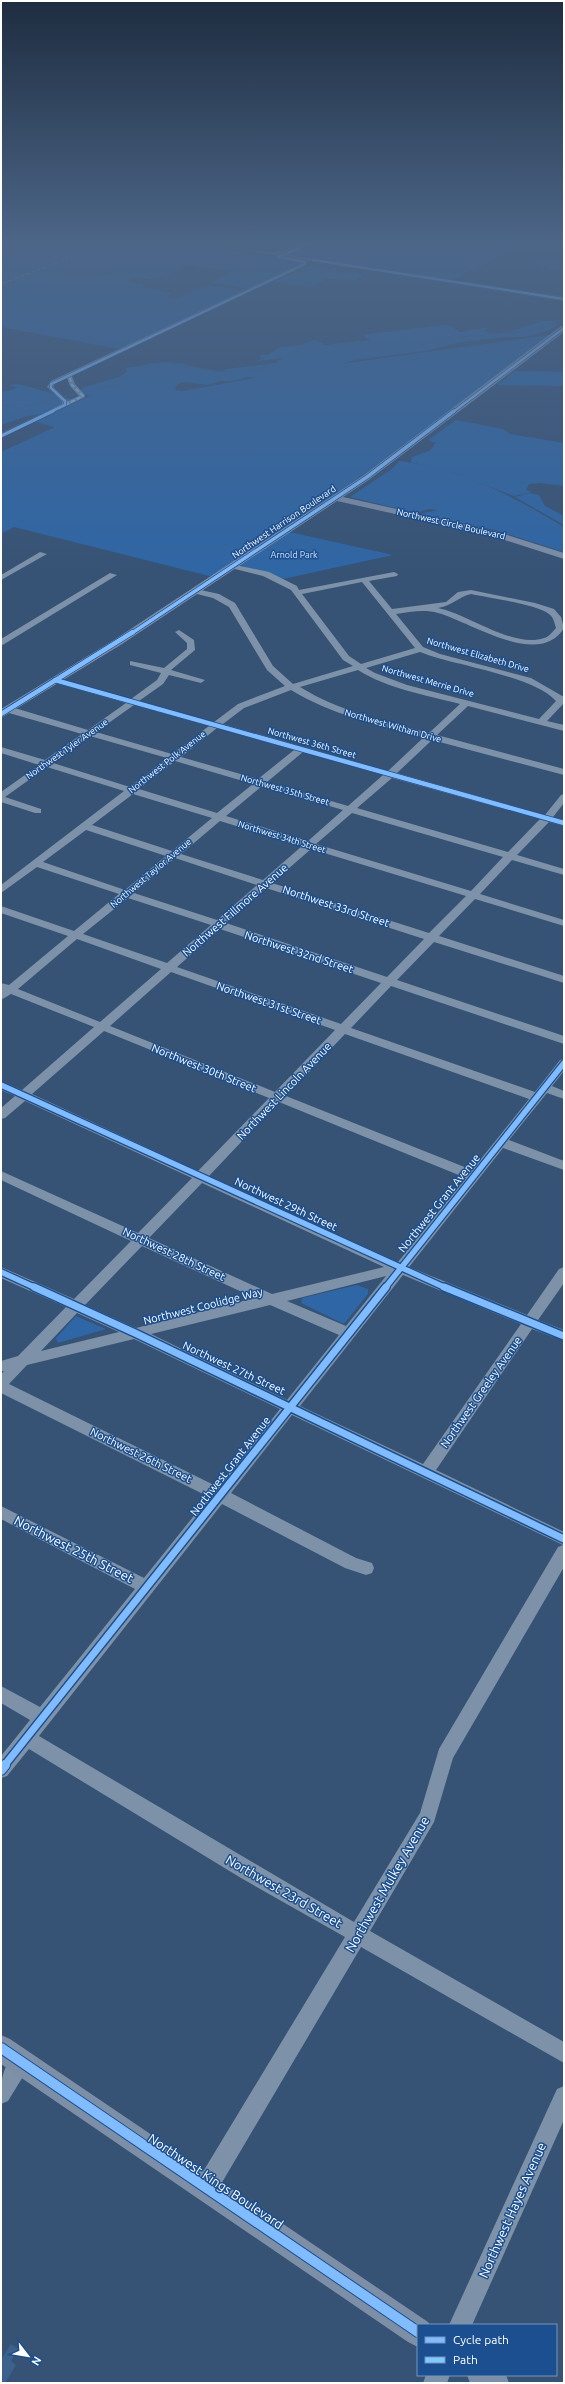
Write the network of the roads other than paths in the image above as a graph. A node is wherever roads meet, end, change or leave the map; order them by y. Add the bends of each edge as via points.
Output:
1 (117, 352) edge
2 (532, 352) edge
3 (71, 374) junction
4 (62, 400) junction
5 (1, 436) edge
6 (336, 498) junction
7 (43, 554) dead end
8 (564, 556) edge
9 (234, 566) junction
10 (394, 574) dead end
11 (113, 576) dead end
12 (1, 578) edge
13 (363, 579) junction
14 (196, 591) junction
15 (299, 592) junction
16 (448, 608) junction
17 (390, 612) junction
18 (179, 632) dead end
19 (1, 644) edge
20 (420, 649) junction
21 (133, 663) dead end
22 (357, 667) junction
23 (166, 671) junction
24 (55, 680) junction
25 (201, 680) dead end
26 (292, 687) junction
27 (133, 702) junction
28 (466, 703) junction
29 (6, 711) edge
30 (541, 722) junction
31 (215, 725) junction
32 (564, 728) edge
33 (90, 733) junction
34 (430, 736) junction
35 (301, 749) junction
36 (1, 750) edge
37 (173, 757) junction
38 (46, 764) junction
39 (564, 772) edge
40 (390, 774) junction
41 (261, 783) junction
42 (130, 790) junction
43 (564, 797) edge
44 (1, 798) edge
45 (350, 809) junction
46 (38, 811) dead end
47 (218, 817) junction
48 (547, 818) junction
49 (564, 823) edge
50 (84, 826) junction
51 (308, 845) junction
52 (174, 854) junction
53 (511, 856) junction
54 (35, 863) junction
55 (564, 872) edge
56 (265, 883) junction
57 (1, 890) edge
58 (127, 894) junction
59 (474, 895) junction
60 (1, 909) edge
61 (564, 923) edge
62 (218, 925) junction
63 (76, 936) junction
64 (433, 937) junction
65 (168, 968) junction
66 (564, 980) edge
67 (390, 982) junction
68 (4, 990) edge
69 (102, 1026) junction
70 (344, 1030) junction
71 (564, 1040) edge
72 (564, 1063) edge
73 (1, 1085) edge
74 (540, 1092) junction
75 (23, 1095) junction
76 (564, 1095) edge
77 (278, 1097) junction
78 (1, 1114) edge
79 (501, 1142) junction
80 (564, 1166) edge
81 (1, 1175) edge
82 (201, 1176) junction
83 (474, 1176) junction
84 (141, 1239) junction
85 (400, 1268) junction
86 (1, 1272) edge
87 (564, 1272) edge
88 (367, 1276) junction
89 (382, 1291) junction
90 (271, 1300) junction
91 (77, 1307) junction
92 (530, 1322) junction
93 (135, 1333) junction
94 (348, 1333) junction
95 (564, 1336) edge
96 (23, 1360) junction
97 (1, 1366) edge
98 (1, 1384) edge
99 (290, 1406) junction
100 (426, 1472) junction
101 (220, 1495) junction
102 (1, 1512) edge
103 (564, 1539) edge
104 (564, 1552) edge
105 (366, 1568) dead end
106 (147, 1587) junction
107 (1, 1694) edge
108 (43, 1718) junction
109 (27, 1738) junction
110 (1, 1770) edge
111 (358, 1934) junction
112 (564, 2053) edge
113 (12, 2055) edge
114 (1, 2094) edge
115 (564, 2096) edge
116 (206, 2188) junction
117 (460, 2324) edge
118 (417, 2331) edge
119 (484, 2376) edge
120 (494, 2383) edge

1 - 3 street
2 - 6 main road, Northwest Harrison Boulevard via 405,450
3 - 4 street via 50,385
3 - 4 street via 68,376 69,381 83,396
4 - 5 street
6 - 8 main road, Northwest Circle Boulevard via 498,534
6 - 9 main road, Northwest Harrison Boulevard
7 - 12 street
9 - 14 main road, Northwest Harrison Boulevard
9 - 15 street, Northwest Merrie Drive via 272,576
10 - 13 street
11 - 19 street
13 - 15 street
13 - 17 street, Northwest Elizabeth Drive
14 - 24 main road, Northwest Harrison Boulevard
14 - 26 street, Northwest Witham Drive via 216,596 232,605 270,668
15 - 22 street, Northwest Merrie Drive via 346,658
16 - 16 street via 496,633 528,641 548,640 561,625 555,614 545,609 481,593 463,593
16 - 17 street
17 - 20 street, Northwest Elizabeth Drive
18 - 23 street via 191,642 192,648
20 - 22 street, Northwest Polk Avenue
20 - 30 street, Northwest Elizabeth Drive via 437,656 528,680 560,698 561,702
21 - 23 street
22 - 26 street, Northwest Polk Avenue
22 - 28 street, Northwest Merrie Drive via 385,681
23 - 25 street
23 - 27 street, Northwest Tyler Avenue via 160,682
24 - 27 street, Northwest 36th Street
24 - 29 main road, Northwest Harrison Boulevard
26 - 31 street, Northwest Polk Avenue via 249,702
26 - 34 street, Northwest Witham Drive via 316,701 349,714
27 - 31 street, Northwest 36th Street
27 - 33 street, Northwest Tyler Avenue
28 - 30 street, Northwest Merrie Drive
28 - 34 street, Northwest Fillmore Avenue
29 - 33 street, Northwest 35th Street
30 - 32 street, Northwest Merrie Drive
31 - 35 street, Northwest 36th Street
31 - 37 street, Northwest Polk Avenue
33 - 37 street, Northwest 35th Street
33 - 38 street, Northwest Tyler Avenue
34 - 39 street, Northwest Witham Drive
34 - 40 street, Northwest Fillmore Avenue
35 - 40 street, Northwest 36th Street
35 - 41 street, Northwest Taylor Avenue
36 - 38 street, Northwest 34th Street
37 - 41 street, Northwest 35th Street
37 - 42 street, Northwest Polk Avenue
38 - 42 street, Northwest 34th Street
38 - 44 street, Northwest Tyler Avenue
40 - 45 street, Northwest Fillmore Avenue
40 - 48 street, Northwest 36th Street
41 - 45 street, Northwest 35th Street
41 - 47 street, Northwest Taylor Avenue
42 - 47 street, Northwest 34th Street
42 - 50 street, Northwest Polk Avenue
43 - 48 street, Northwest Lincoln Avenue
44 - 46 street
45 - 51 street, Northwest Fillmore Avenue
45 - 53 street, Northwest 35th Street
47 - 51 street, Northwest 34th Street
47 - 52 street, Northwest Taylor Avenue
48 - 49 street, Northwest 36th Street
48 - 53 street, Northwest Lincoln Avenue
50 - 52 street, Northwest 33rd Street
50 - 54 street, Northwest Polk Avenue
51 - 56 street, Northwest Fillmore Avenue
51 - 59 street, Northwest 34th Street
52 - 56 street, Northwest 33rd Street
52 - 58 street, Northwest Taylor Avenue
53 - 55 street, Northwest 35th Street
53 - 59 street, Northwest Lincoln Avenue
54 - 57 street, Northwest Polk Avenue
54 - 58 street, Northwest 32nd Street
56 - 62 street, Northwest Fillmore Avenue
56 - 64 street, Northwest 33rd Street
58 - 62 street, Northwest 32nd Street
58 - 63 street, Northwest Taylor Avenue
59 - 61 street, Northwest 34th Street
59 - 64 street, Northwest Lincoln Avenue
60 - 63 street, Northwest 31st Street
62 - 65 street, Northwest Fillmore Avenue
62 - 67 street, Northwest 32nd Street
63 - 65 street, Northwest 31st Street
63 - 68 street, Northwest Taylor Avenue
64 - 66 street, Northwest 33rd Street
64 - 67 street, Northwest Lincoln Avenue
65 - 69 street, Northwest Fillmore Avenue
65 - 70 street, Northwest 31st Street
67 - 70 street, Northwest Lincoln Avenue
67 - 71 street, Northwest 32nd Street
68 - 69 street, Northwest 30th Street
69 - 75 street, Northwest Fillmore Avenue
69 - 77 street, Northwest 30th Street
70 - 74 street, Northwest 31st Street
70 - 77 street, Northwest Lincoln Avenue
72 - 74 street, Northwest Grant Avenue
73 - 75 street, Northwest 29th Street
74 - 76 street, Northwest 31st Street
74 - 79 street, Northwest Grant Avenue
75 - 78 street, Northwest Fillmore Avenue
75 - 82 street, Northwest 29th Street
77 - 82 street, Northwest Lincoln Avenue
77 - 83 street, Northwest 30th Street
79 - 80 street
79 - 83 street, Northwest Grant Avenue
81 - 84 street, Northwest 28th Street
82 - 84 street, Northwest Lincoln Avenue
82 - 85 street, Northwest 29th Street
83 - 85 street, Northwest Grant Avenue
84 - 90 street, Northwest 28th Street
84 - 91 street, Northwest Lincoln Avenue
85 - 88 street, Northwest Coolidge Way
85 - 89 street, Northwest Grant Avenue
85 - 92 street, Northwest 29th Street
86 - 91 street, Northwest 27th Street
87 - 92 street, Northwest Greeley Avenue
88 - 89 street
88 - 90 street, Northwest Coolidge Way
89 - 94 street, Northwest Grant Avenue
90 - 93 street, Northwest Coolidge Way
90 - 94 street, Northwest 28th Street
91 - 93 street, Northwest 27th Street
91 - 96 street, Northwest Lincoln Avenue
92 - 95 street, Northwest 29th Street
92 - 100 street, Northwest Greeley Avenue
93 - 96 street, Northwest Coolidge Way
93 - 99 street, Northwest 27th Street
94 - 99 street, Northwest Grant Avenue
96 - 97 street, Northwest Coolidge Way
96 - 98 street, Northwest Lincoln Avenue
98 - 101 street, Northwest 26th Street
99 - 100 street, Northwest 27th Street
99 - 101 street, Northwest Grant Avenue
100 - 103 street, Northwest 27th Street
101 - 105 street, Northwest 26th Street via 350,1563
101 - 106 street, Northwest Grant Avenue
102 - 106 street, Northwest 25th Street
104 - 111 street, Northwest Mulkey Avenue via 445,1755 428,1816
106 - 108 street, Northwest Grant Avenue
107 - 108 street
108 - 109 street, Northwest Grant Avenue
109 - 110 street, Northwest Grant Avenue
109 - 111 street, Northwest 23rd Street
111 - 112 street, Northwest 23rd Street
111 - 116 street, Northwest Mulkey Avenue
113 - 114 street
113 - 116 main road, Northwest Kings Boulevard
115 - 117 street, Northwest Hayes Avenue
116 - 118 main road, Northwest Kings Boulevard
119 - 120 main road

